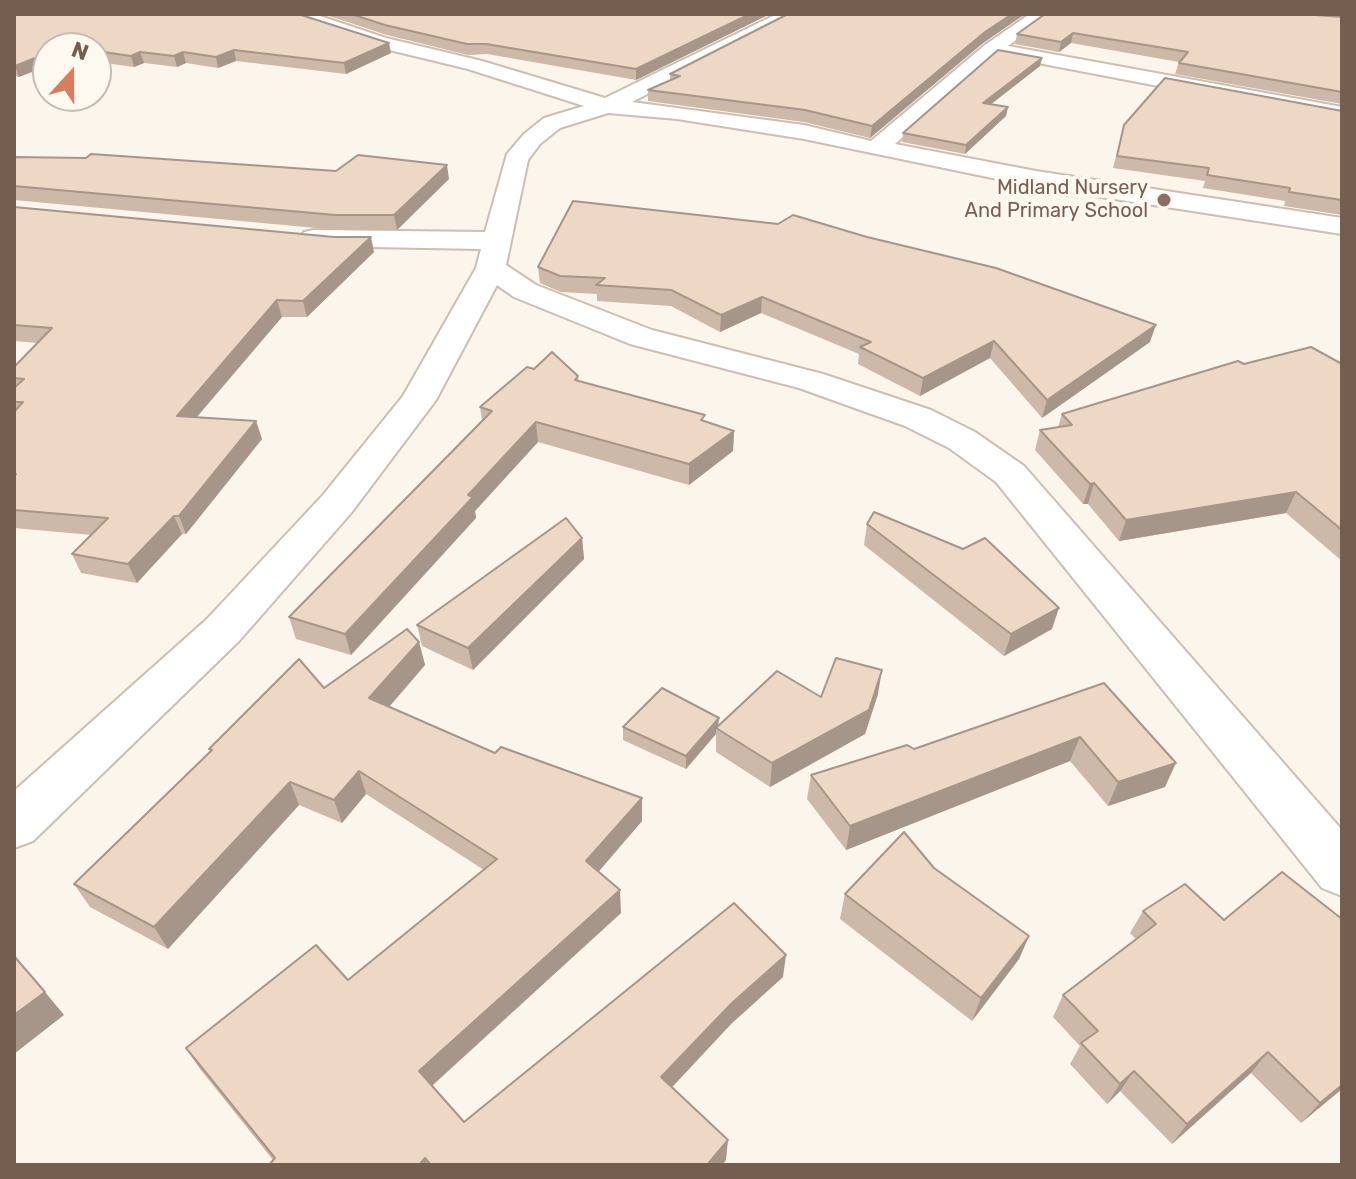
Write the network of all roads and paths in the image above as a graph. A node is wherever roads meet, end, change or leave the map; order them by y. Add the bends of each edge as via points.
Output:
1 (297, 14) edge
2 (791, 14) edge
3 (1042, 14) edge
4 (992, 49) junction
5 (607, 106) junction
6 (1342, 114) edge
7 (876, 149) junction
8 (1342, 226) edge
9 (281, 235) edge
10 (495, 254) junction
11 (14, 825) edge
12 (1342, 871) edge

1 - 5 street
2 - 5 street
3 - 4 street
4 - 6 street
4 - 7 street
5 - 7 street via 804,132
5 - 10 street via 552,123 516,159
7 - 8 street
9 - 10 street
10 - 11 street via 418,400 337,504 223,630
10 - 12 street via 525,291 641,337 811,381 918,418 962,440 1010,474

